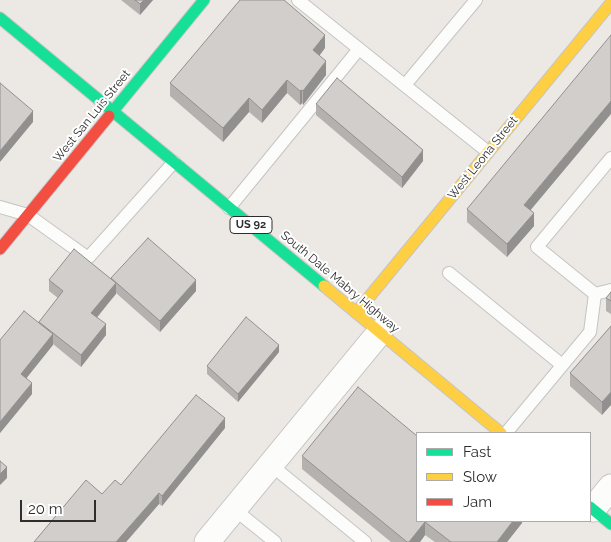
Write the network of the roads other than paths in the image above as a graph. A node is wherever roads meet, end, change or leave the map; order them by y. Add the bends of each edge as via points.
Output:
1 (204, 0) edge
2 (298, 0) edge
3 (476, 0) edge
4 (611, 3) edge
5 (0, 18) edge
6 (359, 49) junction
7 (405, 85) junction
8 (114, 112) junction
9 (488, 152) junction
10 (611, 158) edge
11 (174, 162) junction
12 (0, 206) edge
13 (229, 208) junction
14 (28, 215) junction
15 (0, 249) edge
16 (449, 273) dead end
17 (611, 290) edge
18 (595, 294) junction
19 (356, 312) junction
20 (380, 332) junction
21 (562, 365) junction
22 (500, 432) edge
23 (507, 432) edge
24 (271, 465) junction
25 (611, 487) edge
26 (234, 509) junction
27 (598, 513) edge
28 (207, 542) edge
29 (275, 542) edge
30 (366, 542) edge

1 - 8 street, West San Luis Street
2 - 6 lane
3 - 7 lane
4 - 9 street, West Leona Street
5 - 8 street, South Dale Mabry Highway / US 92
6 - 7 lane
6 - 13 lane
7 - 9 lane
8 - 11 street, South Dale Mabry Highway / US 92
8 - 14 street, West San Luis Street
9 - 19 street, West Leona Street
10 - 18 lane via 537,247
11 - 13 street, South Dale Mabry Highway / US 92
11 - 14 lane via 88,258
12 - 14 lane
13 - 19 street, South Dale Mabry Highway / US 92
14 - 15 street, West San Luis Street
16 - 21 lane
17 - 18 lane
18 - 21 lane via 590,332
19 - 20 street, South Dale Mabry Highway / US 92
20 - 22 street, South Dale Mabry Highway / US 92
20 - 24 street
21 - 23 lane
24 - 26 street
24 - 30 lane
25 - 27 street
26 - 28 street
26 - 29 lane

